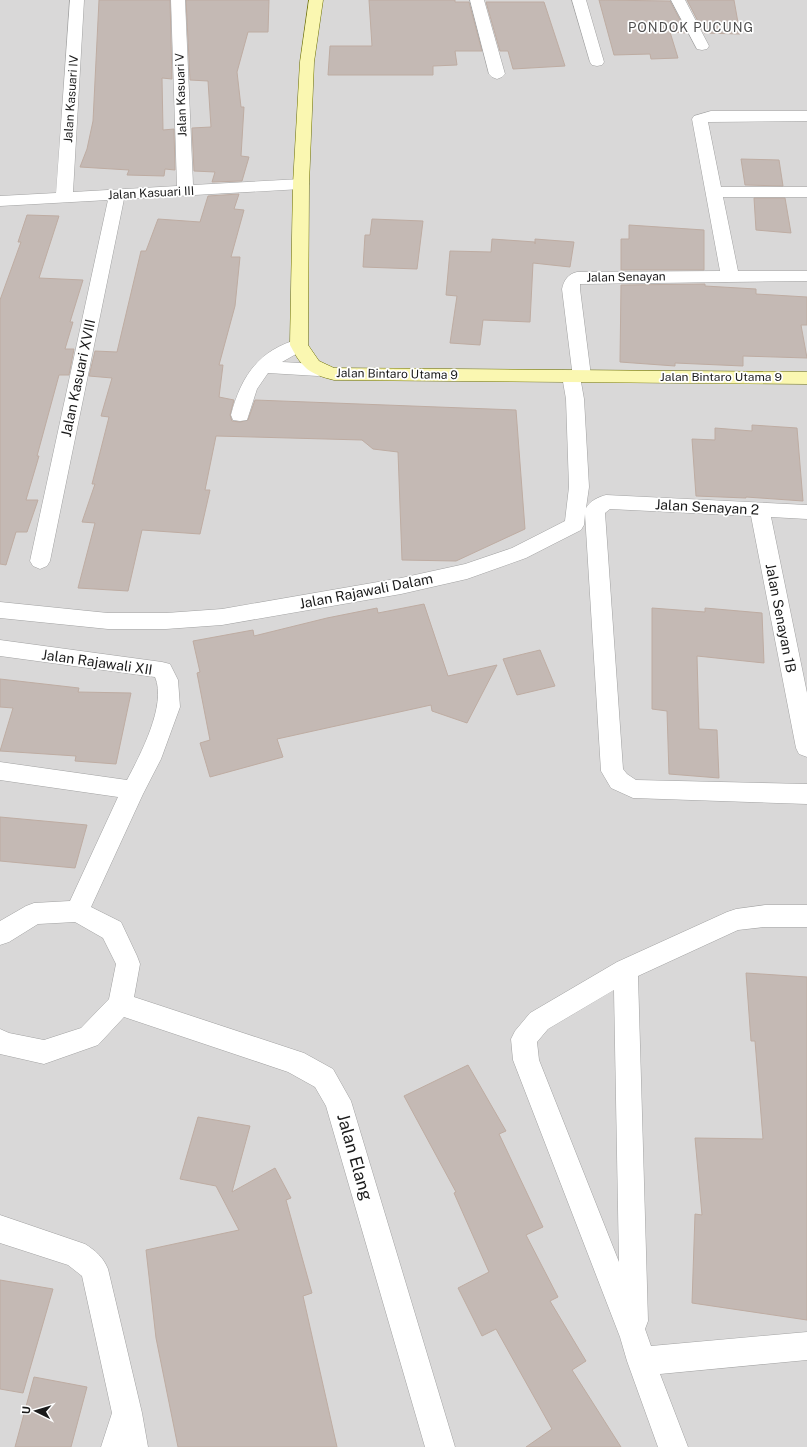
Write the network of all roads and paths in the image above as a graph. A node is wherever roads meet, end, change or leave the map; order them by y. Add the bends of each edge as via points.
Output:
1 (77, 0) edge
2 (178, 0) edge
3 (316, 0) edge
4 (477, 0) edge
5 (579, 0) edge
6 (678, 0) edge
7 (702, 46) dead end
8 (597, 62) dead end
9 (497, 74) dead end
10 (807, 116) edge
11 (301, 184) junction
12 (185, 191) junction
13 (714, 192) junction
14 (807, 192) edge
15 (117, 194) junction
16 (64, 197) junction
17 (0, 201) edge
18 (730, 276) junction
19 (807, 276) edge
20 (299, 345) junction
21 (262, 367) junction
22 (318, 370) junction
23 (576, 376) junction
24 (807, 378) edge
25 (240, 415) dead end
26 (760, 510) junction
27 (807, 512) edge
28 (40, 562) dead end
29 (0, 610) edge
30 (0, 648) edge
31 (807, 748) edge
32 (0, 771) edge
33 (133, 790) junction
34 (807, 794) edge
35 (77, 911) junction
36 (807, 916) edge
37 (0, 934) edge
38 (626, 970) junction
39 (120, 1004) junction
40 (1, 1044) edge
41 (0, 1229) edge
42 (807, 1346) edge
43 (638, 1349) junction
44 (127, 1413) junction
45 (116, 1447) edge
46 (133, 1447) edge
47 (440, 1447) edge
48 (673, 1447) edge

1 - 16 street, Jalan Kasuari IV
2 - 12 street, Jalan Kasuari V
3 - 11 street via 307,62
4 - 9 street
5 - 8 street
6 - 7 street
10 - 13 street via 702,117 700,119
11 - 12 street, Jalan Kasuari III
11 - 20 street
12 - 15 street, Jalan Kasuari III
13 - 14 street
13 - 18 street
15 - 16 street, Jalan Kasuari III
15 - 28 street, Jalan Kasuari XVIII
16 - 17 street, Jalan Kasuari III
18 - 19 street, Jalan Senayan
18 - 23 street, Jalan Senayan via 577,277 570,289
20 - 21 street
20 - 22 street, Jalan Bintaro Utama 9 via 306,359
21 - 22 street
21 - 25 street via 244,398
22 - 23 street, Jalan Bintaro Utama 9 via 334,374
23 - 24 street, Jalan Bintaro Utama 9
23 - 29 street, Jalan Rajawali Dalam via 574,398 579,487 574,525 520,552 468,571 401,586 222,617 166,622 108,621
26 - 27 street, Jalan Senayan 2
26 - 31 street, Jalan Senayan 1B
26 - 34 street, Jalan Senayan 2 via 606,502 595,510 612,771 618,781 633,789
30 - 33 street, Jalan Rajawali XII via 162,670 167,680 169,707 150,760
32 - 33 street
33 - 35 street, Jalan Rajawali XII
35 - 37 street via 34,914
35 - 39 street via 112,930 128,964
36 - 38 street via 765,916 736,920
38 - 43 street
38 - 43 street via 539,1021 524,1039 526,1060
39 - 40 street via 90,1037 44,1052
39 - 47 street, Jalan Elang via 295,1062 324,1078 338,1101
41 - 44 street via 75,1254 94,1269
42 - 43 street
43 - 48 street
44 - 45 street
44 - 46 street

